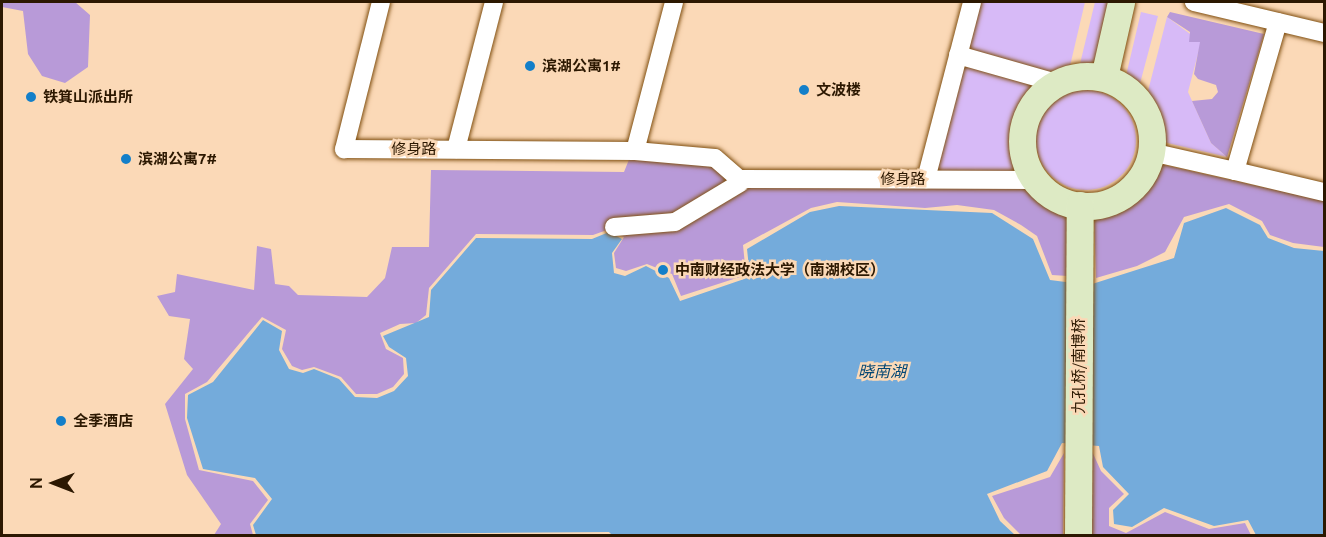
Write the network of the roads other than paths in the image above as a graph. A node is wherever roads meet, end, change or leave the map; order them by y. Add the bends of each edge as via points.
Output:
1 (381, 2) edge
2 (494, 2) edge
3 (674, 2) edge
4 (972, 2) edge
5 (1121, 2) edge
6 (1194, 2) edge
7 (1278, 22) junction
8 (1324, 33) edge
9 (958, 56) junction
10 (1104, 77) junction
11 (1057, 83) junction
12 (456, 149) junction
13 (635, 151) junction
14 (1151, 152) junction
15 (1235, 171) junction
16 (926, 179) junction
17 (1035, 180) junction
18 (740, 183) dead end
19 (1324, 192) edge
20 (1080, 205) junction
21 (614, 227) dead end
22 (1078, 536) edge

1 - 12 street, 修身路 via 344,149
2 - 12 street
3 - 13 street
4 - 9 street
5 - 10 main road
6 - 7 street
7 - 8 street
7 - 15 street
9 - 11 street
9 - 16 street
10 - 11 main road via 1078,76
10 - 14 main road via 1136,98 1151,133
11 - 17 main road via 1039,97 1024,122 1023,153
12 - 13 street, 修身路
13 - 16 street, 修身路 via 715,158 739,179
14 - 15 street
14 - 20 main road via 1139,179 1125,193 1106,203
15 - 19 street
16 - 17 street, 修身路
17 - 20 main road via 1060,200
18 - 21 street via 675,222
20 - 22 main road, 九孔桥/南博桥

